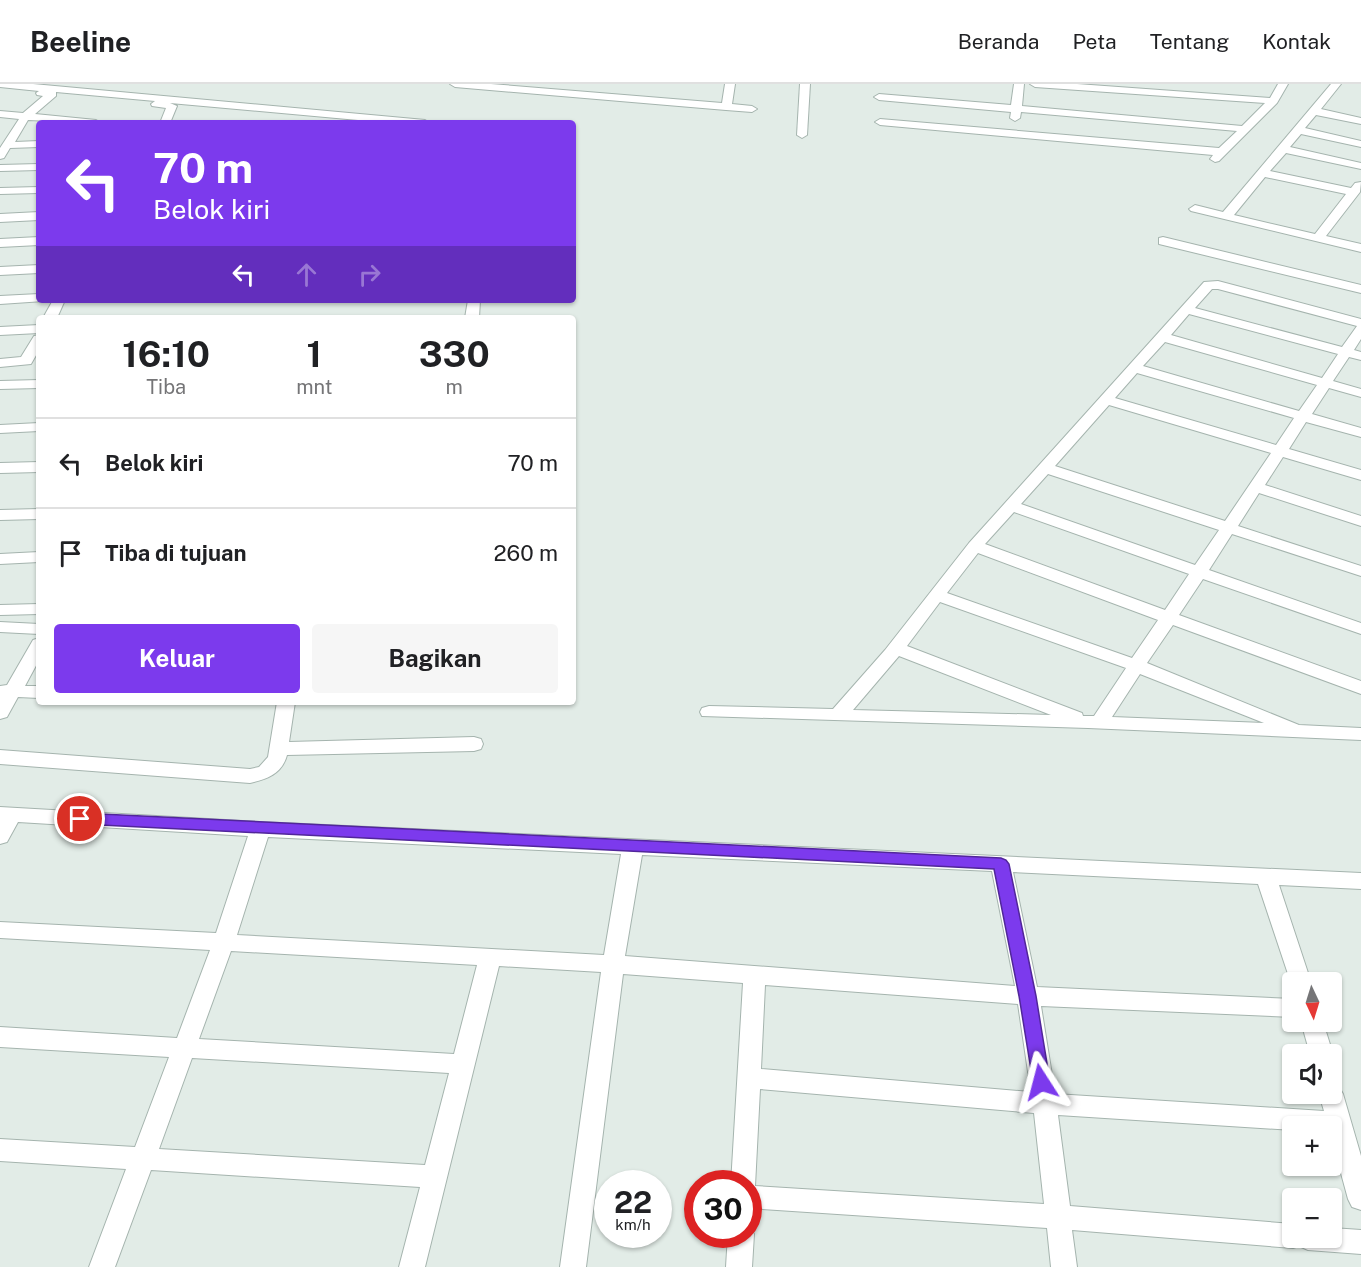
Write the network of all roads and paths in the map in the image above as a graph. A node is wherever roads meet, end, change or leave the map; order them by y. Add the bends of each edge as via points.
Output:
1 (0, 84) edge
2 (455, 84) edge
3 (596, 84) edge
4 (730, 84) edge
5 (805, 84) edge
6 (878, 84) edge
7 (1019, 84) edge
8 (1035, 84) edge
9 (1283, 84) edge
10 (1336, 84) edge
11 (0, 89) edge
12 (1168, 89) edge
13 (519, 91) edge
14 (52, 94) junction
15 (592, 96) junction
16 (1273, 101) junction
17 (726, 107) junction
18 (752, 109) dead end
19 (1016, 109) junction
20 (1313, 111) junction
21 (0, 114) edge
22 (880, 114) junction
23 (25, 117) junction
24 (60, 120) edge
25 (166, 120) edge
26 (392, 120) edge
27 (1361, 121) edge
28 (1245, 129) junction
29 (1298, 130) junction
30 (802, 135) dead end
31 (1012, 137) junction
32 (36, 144) edge
33 (1361, 144) edge
34 (7, 145) junction
35 (1283, 149) junction
36 (1222, 152) junction
37 (0, 156) edge
38 (1214, 160) dead end
39 (1361, 166) edge
40 (36, 167) edge
41 (0, 168) edge
42 (1263, 173) junction
43 (1358, 187) edge
44 (36, 190) edge
45 (0, 191) edge
46 (1195, 209) dead end
47 (36, 216) edge
48 (1226, 216) junction
49 (0, 218) edge
50 (1318, 238) junction
51 (1163, 241) dead end
52 (36, 242) edge
53 (0, 243) edge
54 (1361, 248) edge
55 (36, 269) edge
56 (0, 271) edge
57 (1361, 289) edge
58 (36, 298) edge
59 (0, 300) edge
60 (1187, 310) junction
61 (1361, 323) edge
62 (36, 329) edge
63 (1361, 329) edge
64 (0, 331) edge
65 (1163, 338) junction
66 (36, 344) edge
67 (1353, 354) edge
68 (0, 363) edge
69 (1136, 368) junction
70 (1325, 383) junction
71 (36, 384) edge
72 (0, 385) edge
73 (1361, 393) edge
74 (1107, 400) junction
75 (1304, 416) junction
76 (36, 427) edge
77 (0, 429) edge
78 (1361, 433) edge
79 (1280, 451) junction
80 (36, 467) edge
81 (0, 468) edge
82 (1045, 468) junction
83 (1361, 475) edge
84 (1256, 487) junction
85 (1011, 506) junction
86 (36, 514) edge
87 (0, 515) edge
88 (1361, 521) edge
89 (1229, 527) junction
90 (975, 546) junction
91 (36, 557) edge
92 (0, 559) edge
93 (1361, 571) edge
94 (1200, 572) junction
95 (937, 595) junction
96 (36, 609) edge
97 (0, 610) edge
98 (1169, 617) junction
99 (0, 627) edge
100 (36, 629) edge
101 (1361, 629) edge
102 (36, 648) edge
103 (895, 648) junction
104 (1137, 666) junction
105 (1361, 688) edge
106 (6, 691) edge
107 (36, 692) edge
108 (286, 705) edge
109 (709, 712) dead end
110 (0, 713) edge
111 (838, 715) junction
112 (1093, 722) junction
113 (1304, 732) junction
114 (1361, 734) edge
115 (474, 744) dead end
116 (279, 749) junction
117 (0, 757) edge
118 (6, 814) edge
119 (260, 829) junction
120 (0, 837) edge
121 (633, 845) junction
122 (1001, 864) junction
123 (1266, 877) junction
124 (1361, 881) edge
125 (0, 930) edge
126 (224, 942) junction
127 (490, 958) junction
128 (613, 964) junction
129 (1297, 972) edge
130 (754, 977) junction
131 (1028, 996) junction
132 (1282, 1008) edge
133 (0, 1037) edge
134 (184, 1047) junction
135 (463, 1064) junction
136 (748, 1078) junction
137 (1045, 1104) junction
138 (1282, 1119) edge
139 (1342, 1132) edge
140 (0, 1150) edge
141 (142, 1160) junction
142 (744, 1170) edge
143 (434, 1178) junction
144 (762, 1198) edge
145 (1361, 1199) edge
146 (1057, 1217) junction
147 (1282, 1235) edge
148 (1342, 1241) edge
149 (1361, 1242) edge
150 (740, 1248) edge
151 (102, 1267) edge
152 (412, 1267) edge
153 (573, 1267) edge
154 (739, 1267) edge
155 (1064, 1267) edge

1 - 26 street
2 - 13 street
3 - 15 street
4 - 17 street
5 - 30 street
6 - 22 street
7 - 19 street
8 - 12 street
9 - 16 street
10 - 20 street
11 - 14 street
12 - 16 street
13 - 15 street
14 - 23 street
14 - 25 street via 172,106
15 - 17 street
16 - 28 street
17 - 18 street
19 - 22 street
19 - 28 street
19 - 31 street
20 - 27 street
20 - 29 street
21 - 23 street
22 - 31 street
23 - 24 street
23 - 34 street
28 - 36 street
29 - 33 street
29 - 35 street
31 - 36 street
32 - 34 street
34 - 37 street
35 - 39 street
35 - 42 street
36 - 38 street
40 - 41 street
42 - 43 street
42 - 48 street
43 - 50 street
44 - 45 street
46 - 48 street
47 - 49 street
48 - 50 street
50 - 54 street
51 - 57 street
52 - 53 street
55 - 56 street
58 - 59 street
60 - 61 street via 1212,284
60 - 65 street
60 - 67 street
62 - 64 street
63 - 67 street
65 - 69 street
65 - 70 street
66 - 68 street via 27,361
67 - 70 street
69 - 74 street
69 - 75 street
70 - 73 street
70 - 75 street
71 - 72 street
74 - 79 street
74 - 82 street
75 - 78 street
75 - 79 street
76 - 77 street
79 - 83 street
79 - 84 street
80 - 81 street
82 - 85 street
82 - 89 street
84 - 88 street
84 - 89 street
85 - 90 street
85 - 94 street
86 - 87 street
89 - 93 street
89 - 94 street
90 - 95 street
90 - 98 street
91 - 92 street
94 - 98 street
94 - 101 street
95 - 103 street
95 - 104 street
96 - 97 street
98 - 104 street
98 - 105 street
99 - 100 street
102 - 106 street
103 - 111 street
103 - 112 street
104 - 112 street
104 - 113 street
106 - 107 street
106 - 110 street
108 - 116 street
109 - 111 street
111 - 112 street
112 - 113 street
113 - 114 street
115 - 116 street
116 - 117 street via 277,759 266,772 250,776
118 - 119 street
118 - 120 street
119 - 121 street
119 - 126 street
121 - 122 street
121 - 128 street
122 - 123 street
122 - 131 street
123 - 124 street
123 - 129 street
125 - 126 street
126 - 127 street
126 - 134 street
127 - 128 street
127 - 135 street
128 - 130 street
128 - 153 street
130 - 131 street
130 - 136 street
131 - 132 street
131 - 137 street
133 - 134 street
134 - 135 street
134 - 141 street
135 - 143 street
136 - 137 street
136 - 142 street
137 - 138 street
137 - 146 street
139 - 145 street
140 - 141 street
141 - 143 street
141 - 151 street
143 - 152 street
144 - 146 street
146 - 147 street
146 - 155 street
148 - 149 street
150 - 154 street

